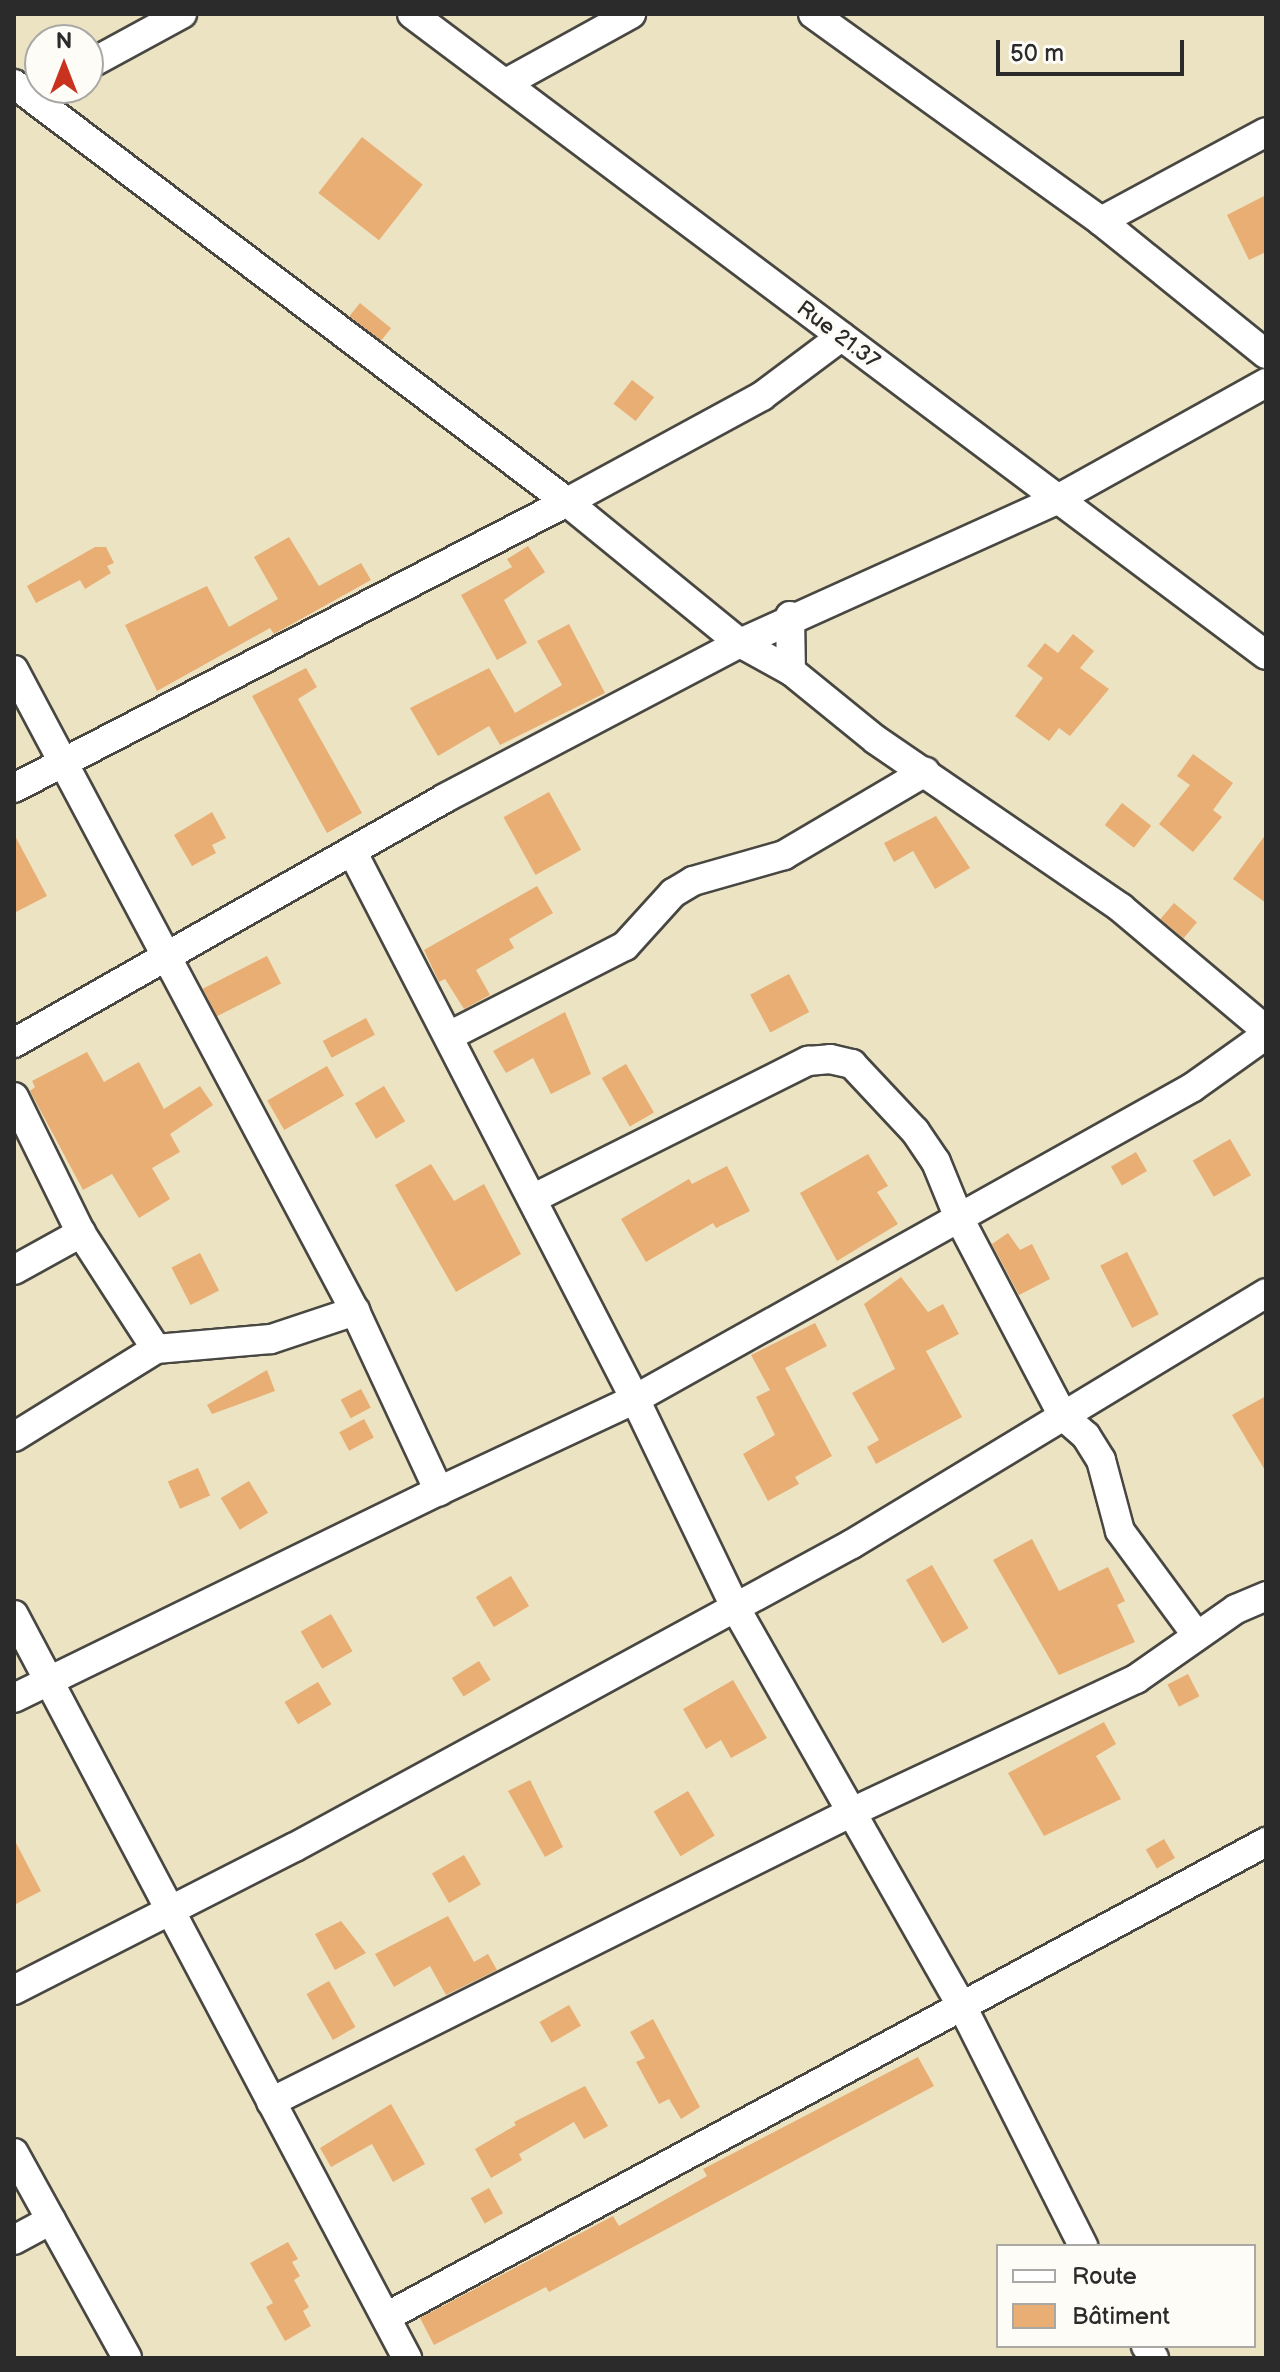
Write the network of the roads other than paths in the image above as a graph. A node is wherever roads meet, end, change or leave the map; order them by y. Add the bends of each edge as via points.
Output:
1 (182, 14) edge
2 (412, 14) edge
3 (631, 14) edge
4 (813, 14) edge
5 (104, 56) edge
6 (506, 83) junction
7 (41, 104) edge
8 (1266, 132) edge
9 (1101, 221) junction
10 (841, 337) junction
11 (1266, 354) edge
12 (1266, 383) edge
13 (1054, 501) junction
14 (567, 502) junction
15 (790, 616) junction
16 (740, 643) junction
17 (1266, 655) edge
18 (14, 670) edge
19 (791, 671) junction
20 (62, 763) junction
21 (925, 772) junction
22 (14, 788) edge
23 (352, 851) junction
24 (164, 956) junction
25 (1266, 1032) edge
26 (449, 1036) junction
27 (14, 1043) edge
28 (14, 1097) edge
29 (532, 1199) junction
30 (959, 1218) junction
31 (81, 1233) junction
32 (14, 1270) edge
33 (1266, 1293) edge
34 (355, 1311) junction
35 (156, 1349) junction
36 (635, 1399) junction
37 (1063, 1416) junction
38 (14, 1437) edge
39 (439, 1491) junction
40 (1266, 1596) edge
41 (735, 1607) junction
42 (14, 1615) edge
43 (1197, 1636) junction
44 (49, 1680) junction
45 (14, 1698) edge
46 (852, 1812) junction
47 (1266, 1842) edge
48 (169, 1911) junction
49 (14, 1990) edge
50 (962, 2006) junction
51 (271, 2102) junction
52 (14, 2153) edge
53 (51, 2220) junction
54 (14, 2240) edge
55 (1082, 2244) edge
56 (386, 2317) junction
57 (127, 2358) edge
58 (407, 2358) edge

1 - 5 street
2 - 6 street, Rue 21.37
3 - 6 street
4 - 9 street
6 - 10 street, Rue 21.37
7 - 14 street
8 - 9 street
9 - 11 street
10 - 13 street, Rue 21.37
10 - 14 street via 762,396
12 - 13 street
13 - 15 street
13 - 17 street, Rue 21.37
14 - 16 street
14 - 20 street
15 - 16 street
15 - 19 street
16 - 19 street
16 - 23 street
18 - 20 street
19 - 21 street
20 - 22 street
20 - 24 street
21 - 25 street via 1121,908
21 - 26 street via 784,855 693,881 673,893 625,946
23 - 24 street
23 - 26 street
24 - 27 street
24 - 34 street
25 - 30 street via 1193,1087
26 - 29 street
28 - 31 street
29 - 30 street via 808,1061 830,1059 852,1064 915,1131 936,1162
29 - 36 street
30 - 36 street
30 - 37 street
31 - 32 street
31 - 35 street
33 - 37 street
34 - 35 street via 271,1339
34 - 39 street
35 - 38 street
36 - 39 street
36 - 41 street
37 - 41 street via 852,1544
37 - 43 street via 1086,1436 1101,1460 1120,1531
39 - 44 street
40 - 43 street
41 - 46 street
41 - 48 street
42 - 44 street
43 - 46 street via 1136,1679
44 - 45 street
44 - 48 street
46 - 50 street
46 - 51 street
47 - 50 street
48 - 49 street
48 - 51 street
50 - 55 street
50 - 56 street
51 - 56 street
52 - 53 street
53 - 54 street
53 - 57 street
56 - 58 street

